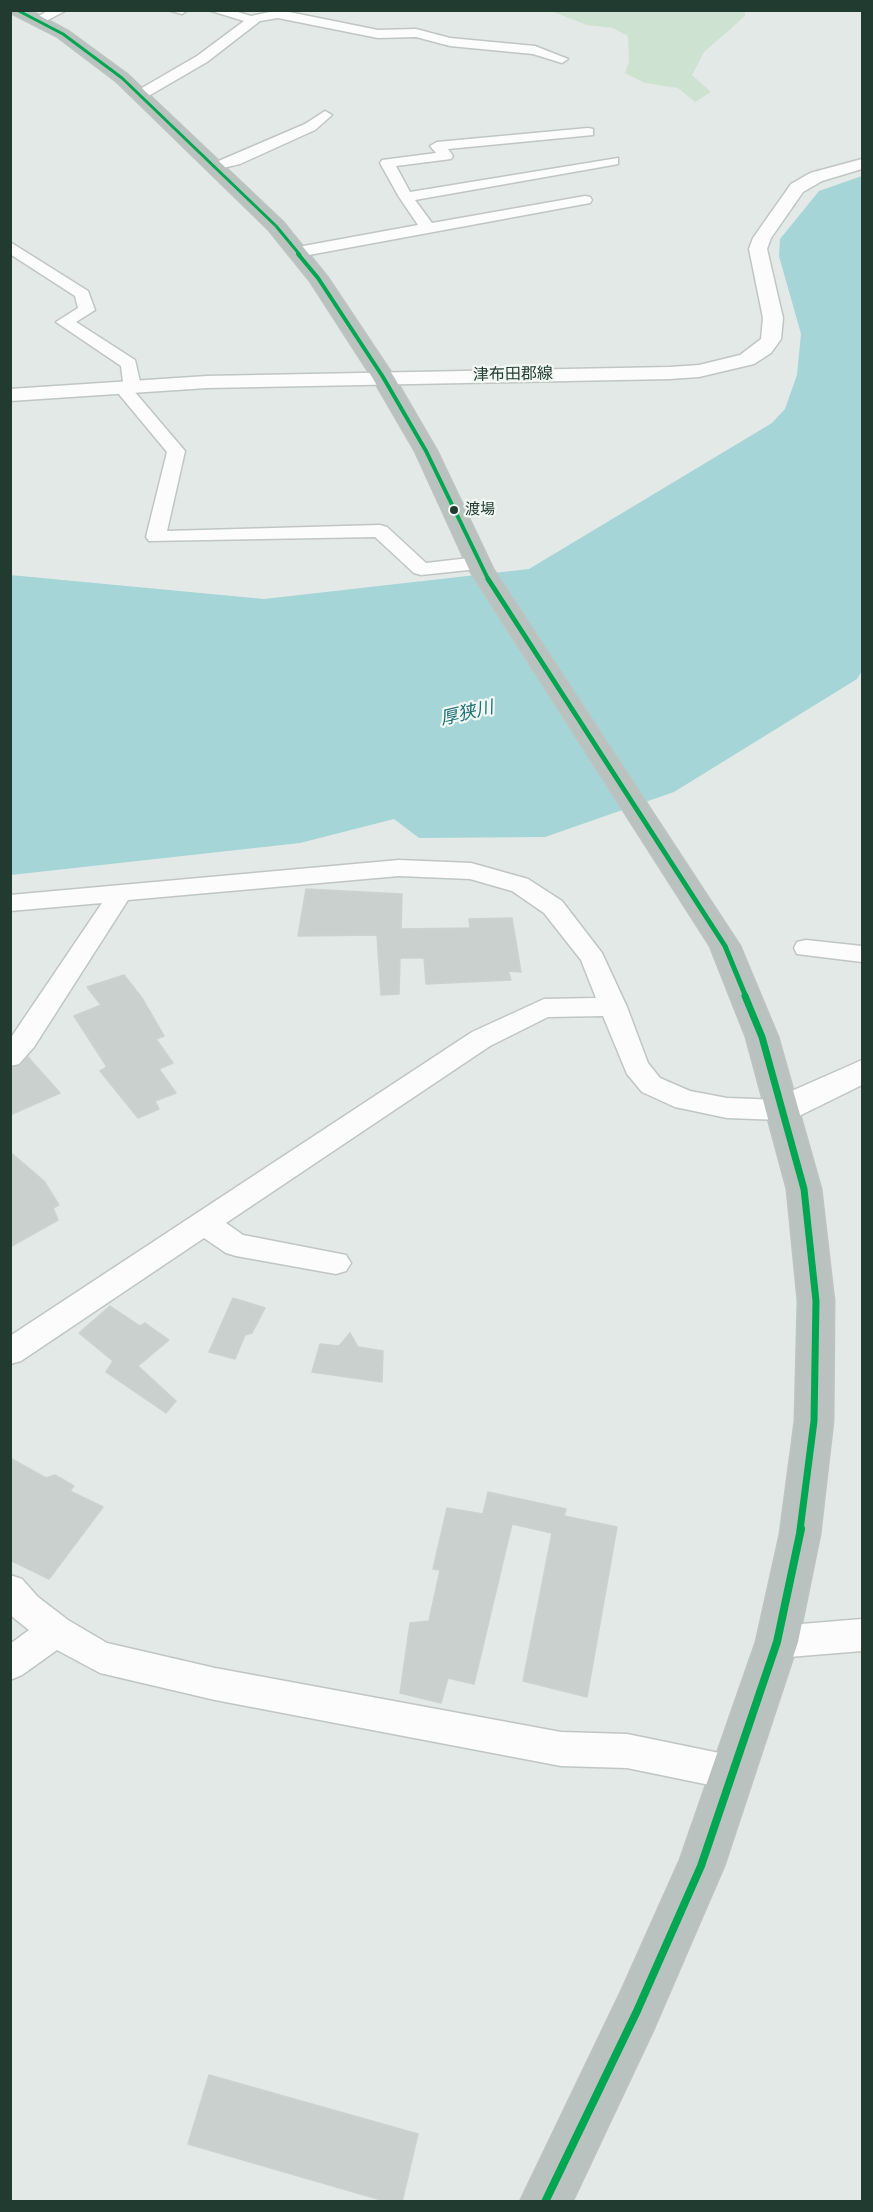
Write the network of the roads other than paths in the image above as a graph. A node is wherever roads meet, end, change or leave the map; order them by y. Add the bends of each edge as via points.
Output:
1 (16, 10) edge
2 (61, 10) edge
3 (174, 10) edge
4 (182, 10) edge
5 (214, 10) edge
6 (38, 20) junction
7 (253, 20) junction
8 (562, 59) dead end
9 (140, 95) junction
10 (325, 115) dead end
11 (588, 132) dead end
12 (613, 161) dead end
13 (862, 164) edge
14 (214, 166) junction
15 (406, 197) junction
16 (585, 200) dead end
17 (428, 228) junction
18 (10, 247) edge
19 (298, 252) junction
20 (383, 377) junction
21 (127, 386) junction
22 (10, 395) edge
23 (479, 566) junction
24 (121, 892) junction
25 (10, 903) edge
26 (806, 948) dead end
27 (862, 954) edge
28 (614, 1008) junction
29 (15, 1047) edge
30 (862, 1072) edge
31 (781, 1110) junction
32 (203, 1222) junction
33 (336, 1263) dead end
34 (10, 1352) edge
35 (10, 1590) edge
36 (56, 1631) junction
37 (862, 1635) edge
38 (777, 1642) junction
39 (10, 1664) edge
40 (734, 1773) junction
41 (545, 2202) edge

1 - 6 highway
2 - 6 street
3 - 4 street
5 - 7 street
6 - 9 highway via 85,48
7 - 8 street via 278,14 378,34 416,33 450,42 535,50
7 - 9 street via 202,59
9 - 14 highway
10 - 14 street via 310,127 235,161
11 - 15 street via 437,146 446,156 387,163
12 - 15 street
13 - 20 main road, 津布田郡線 via 816,177 797,188 762,238 758,249 773,318 771,339 765,349 747,360 670,373
14 - 19 highway
15 - 17 street
16 - 17 street
17 - 19 street
18 - 21 street via 82,294 87,310 64,322 129,364
19 - 20 highway
20 - 21 main road, 津布田郡線
20 - 23 highway via 426,451
21 - 22 main road, 津布田郡線
21 - 23 street via 176,451 156,537 380,531 421,569
23 - 31 highway via 724,946 762,1037
24 - 25 street
24 - 28 street via 399,868 471,871 520,885 553,907 593,959
24 - 29 street
26 - 27 street
28 - 31 street via 636,1067 651,1085 685,1100 727,1108
28 - 32 street via 544,1008 481,1039
30 - 31 main road
31 - 38 highway via 804,1189 816,1301 814,1421 800,1534
32 - 33 street via 236,1245
32 - 34 street
35 - 36 street
36 - 39 street
36 - 40 street via 100,1657 215,1684 561,1749 627,1751
37 - 38 street
38 - 40 highway
40 - 41 highway via 701,1866 642,2001

